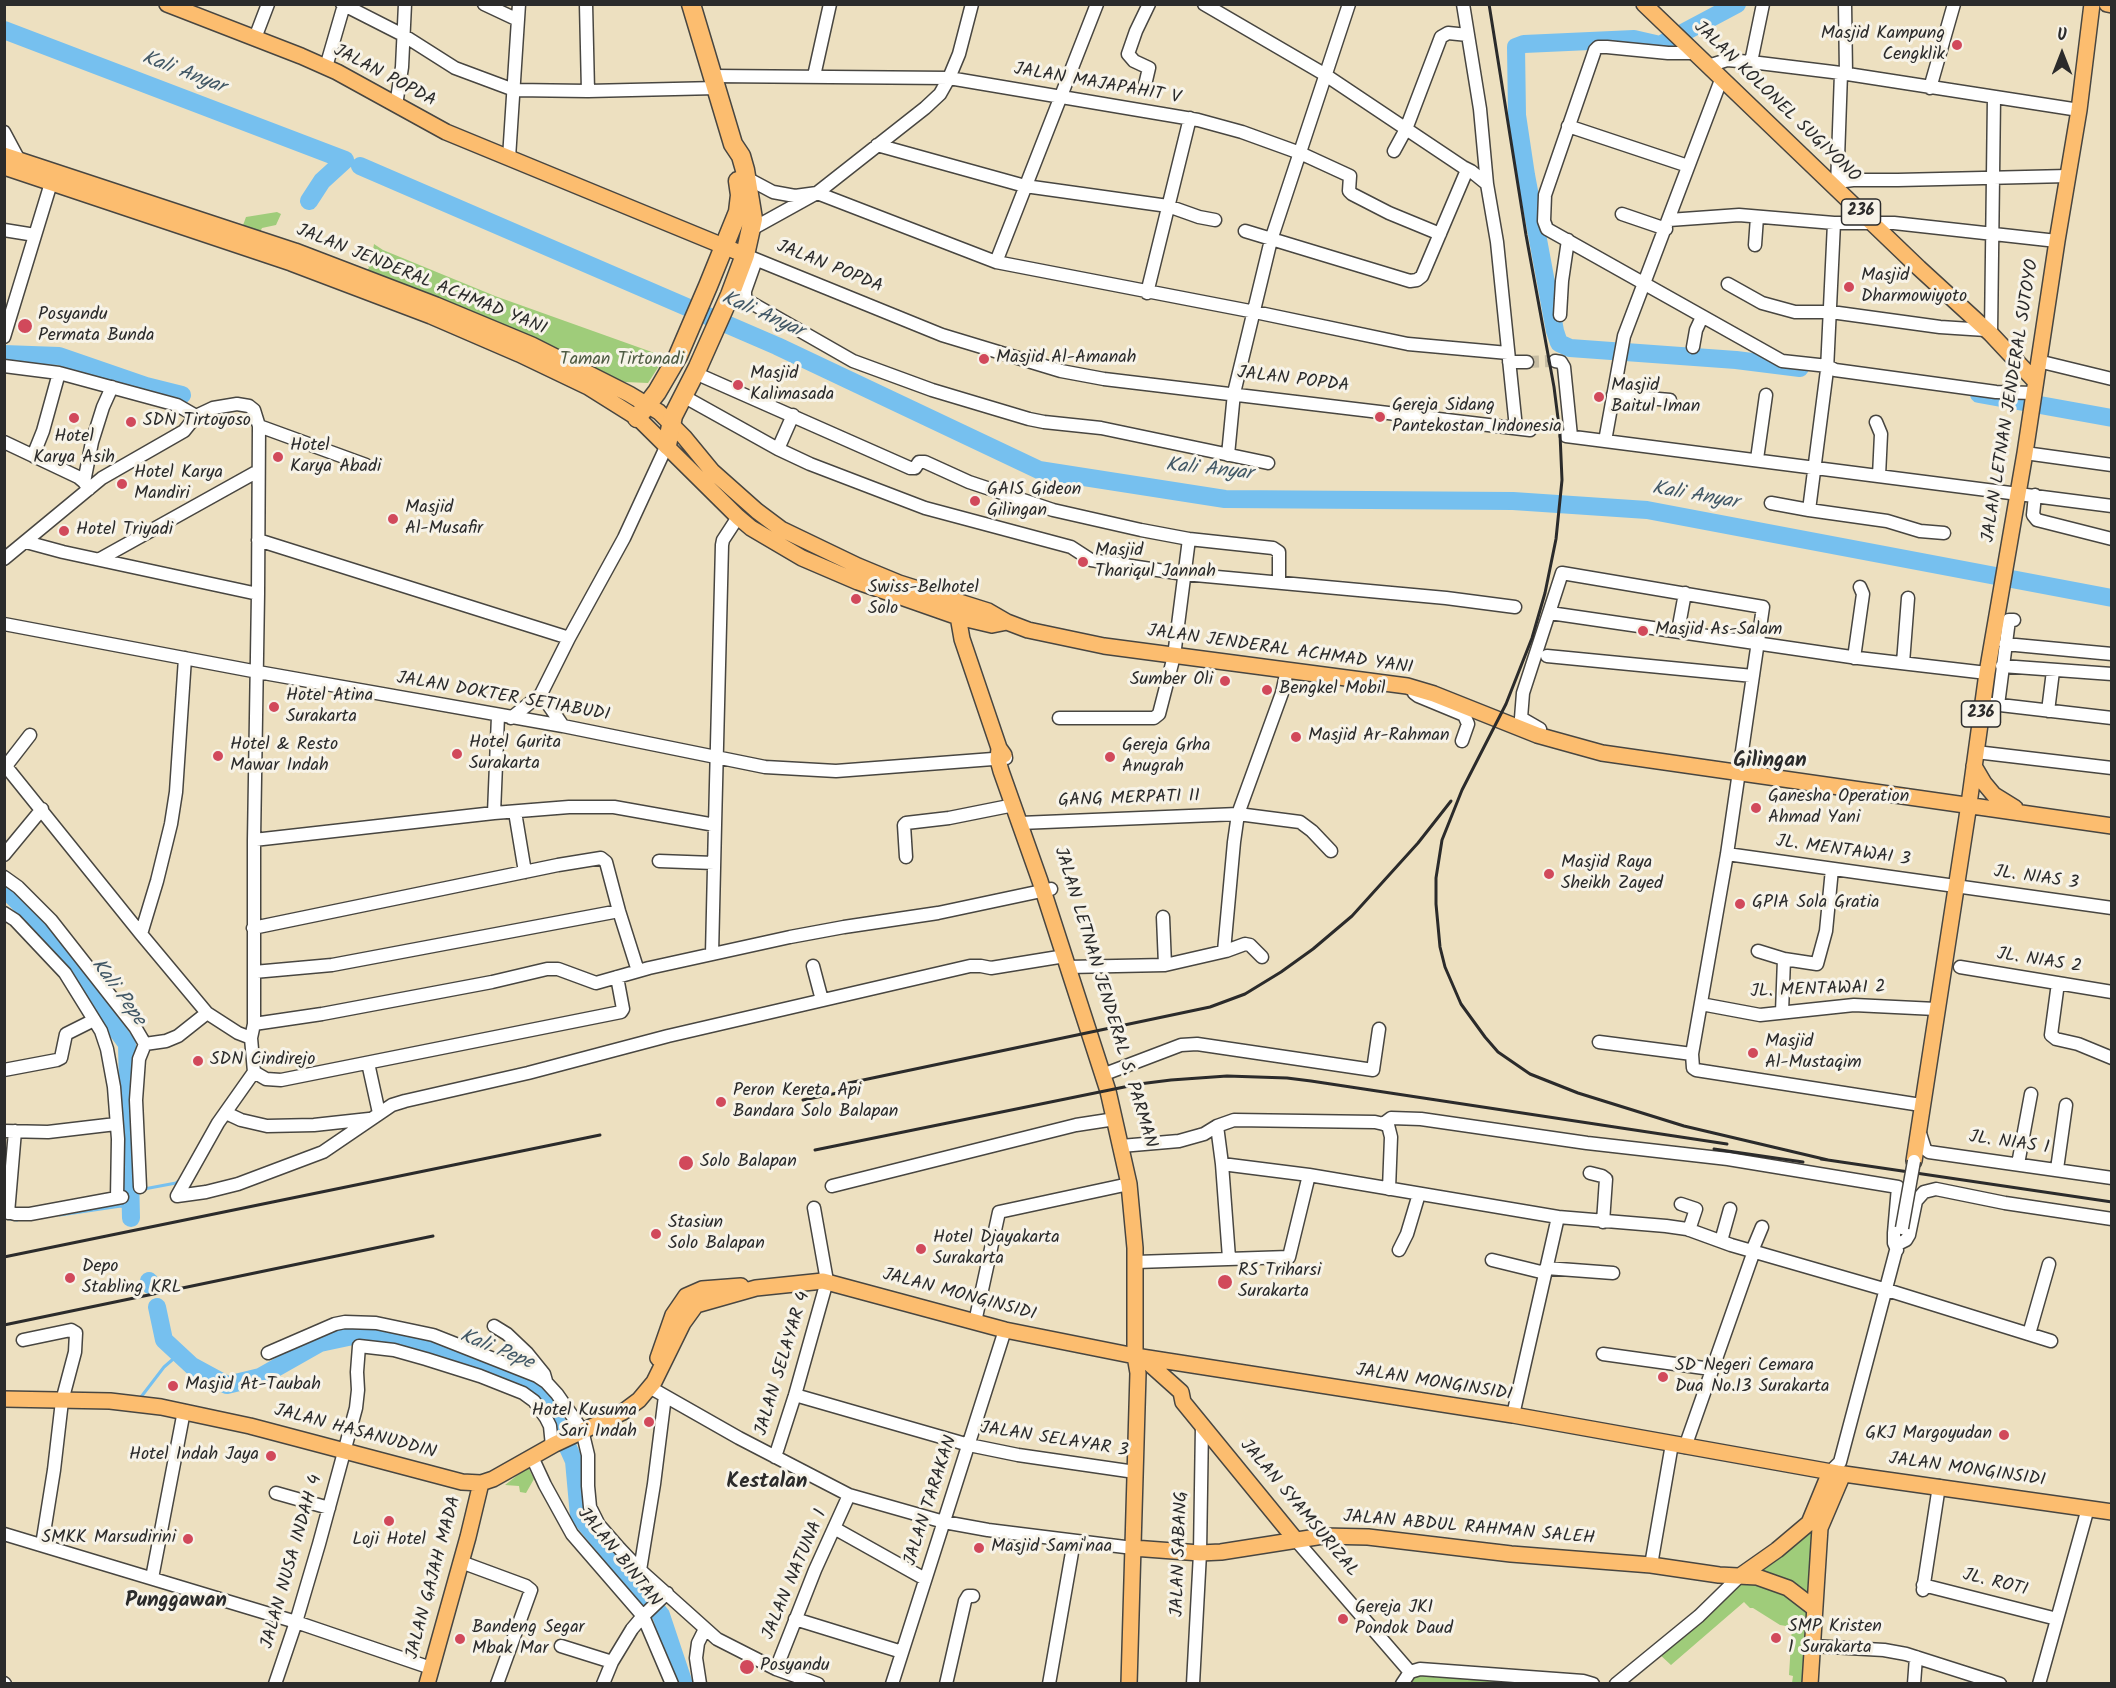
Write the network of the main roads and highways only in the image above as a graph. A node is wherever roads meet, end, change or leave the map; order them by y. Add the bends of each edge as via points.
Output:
1 (167, 4) edge
2 (691, 4) edge
3 (1644, 4) edge
4 (2092, 4) edge
5 (12, 158) edge
6 (4, 167) edge
7 (742, 175) junction
8 (164, 214) junction
9 (725, 246) junction
10 (750, 257) junction
11 (2034, 395) junction
12 (642, 411) junction
13 (671, 423) junction
14 (667, 445) junction
15 (698, 453) junction
16 (685, 466) junction
17 (959, 601) junction
18 (958, 617) junction
19 (1007, 622) junction
20 (1001, 755) junction
21 (1975, 759) junction
22 (1969, 804) junction
23 (2029, 813) junction
24 (1025, 822) junction
25 (2112, 826) edge
26 (1069, 963) junction
27 (1125, 1146) junction
28 (1914, 1161) road end
29 (1140, 1262) junction
30 (1139, 1363) junction
31 (4, 1399) edge
32 (1838, 1469) junction
33 (481, 1483) junction
34 (2112, 1512) edge
35 (1815, 1525) junction
36 (1295, 1539) junction
37 (1133, 1548) junction
38 (1740, 1576) junction
39 (1814, 1608) junction
40 (427, 1683) edge
41 (1129, 1683) edge
42 (1810, 1683) edge

1 - 9 main road, JALAN POPDA via 326,67 446,132
2 - 7 highway via 733,144 732,156
3 - 11 main road, JALAN KOLONEL SUGIYONO / 236 via 1690,48 1716,63 1721,80 1989,332
4 - 11 main road, JALAN LETNAN JENDERAL SUTOYO
5 - 8 main road, JALAN JENDERAL ACHMAD YANI
6 - 8 main road, JALAN JENDERAL ACHMAD YANI
7 - 9 highway via 740,204
7 - 10 highway via 753,209
8 - 12 main road, JALAN JENDERAL ACHMAD YANI via 259,245 519,354
9 - 10 main road, JALAN POPDA
9 - 12 highway via 678,356
10 - 13 highway
11 - 21 main road, JALAN LETNAN JENDERAL SUTOYO / 236 via 1987,673 1990,704
12 - 13 main road, JALAN JENDERAL ACHMAD YANI
12 - 14 main road, JALAN JENDERAL ACHMAD YANI
13 - 14 highway
13 - 15 main road, JALAN JENDERAL ACHMAD YANI
14 - 16 main road, JALAN JENDERAL ACHMAD YANI
15 - 16 main road
15 - 17 main road, JALAN JENDERAL ACHMAD YANI via 720,478 781,529 858,566
16 - 18 main road, JALAN JENDERAL ACHMAD YANI via 738,517 802,558
17 - 18 main road, JALAN LETNAN JENDERAL S. PARMAN
17 - 19 main road, JALAN JENDERAL ACHMAD YANI
18 - 19 main road, JALAN JENDERAL ACHMAD YANI via 992,625
18 - 20 main road, JALAN LETNAN JENDERAL S. PARMAN
19 - 22 main road, JALAN JENDERAL ACHMAD YANI via 1061,638 1407,686 1537,735 1647,760
20 - 24 main road, JALAN LETNAN JENDERAL S. PARMAN
20 - 24 main road, JALAN LETNAN JENDERAL S. PARMAN via 1014,805
21 - 22 main road, JALAN LETNAN JENDERAL SUTOYO / 236
21 - 23 main road via 1984,783 1994,795
22 - 23 main road, JALAN JENDERAL ACHMAD YANI
22 - 28 main road, JALAN LETNAN JENDERAL SUTOYO
23 - 25 main road, JALAN JENDERAL ACHMAD YANI
24 - 26 main road, JALAN LETNAN JENDERAL S. PARMAN
26 - 27 main road, JALAN LETNAN JENDERAL S. PARMAN
26 - 27 main road, JALAN LETNAN JENDERAL S. PARMAN via 1110,1072
27 - 29 main road, JALAN LETNAN JENDERAL S. PARMAN
27 - 29 main road, JALAN LETNAN JENDERAL S. PARMAN via 1137,1182
29 - 30 main road, JALAN LETNAN JENDERAL S. PARMAN
30 - 32 main road, JALAN MONGINSIDI via 1513,1415 1678,1446
30 - 33 main road, JALAN MONGINSIDI via 827,1281 756,1288 682,1311 652,1385 629,1408
30 - 36 main road, JALAN SYAMSURIZAL via 1180,1392 1183,1402
30 - 37 main road, JALAN LETNAN JENDERAL S. PARMAN
31 - 33 main road, JALAN HASANUDDIN via 110,1401 184,1411 462,1482
32 - 34 main road, JALAN MONGINSIDI
32 - 35 main road
33 - 40 main road, JALAN GAJAH MADA
35 - 38 main road
35 - 39 main road
36 - 37 main road, JALAN ABDUL RAHMAN SALEH via 1221,1552
36 - 38 main road, JALAN ABDUL RAHMAN SALEH via 1368,1537
37 - 41 main road, JALAN LETNAN JENDERAL S. PARMAN
38 - 39 main road, JALAN ABDUL RAHMAN SALEH via 1773,1581
39 - 42 main road

